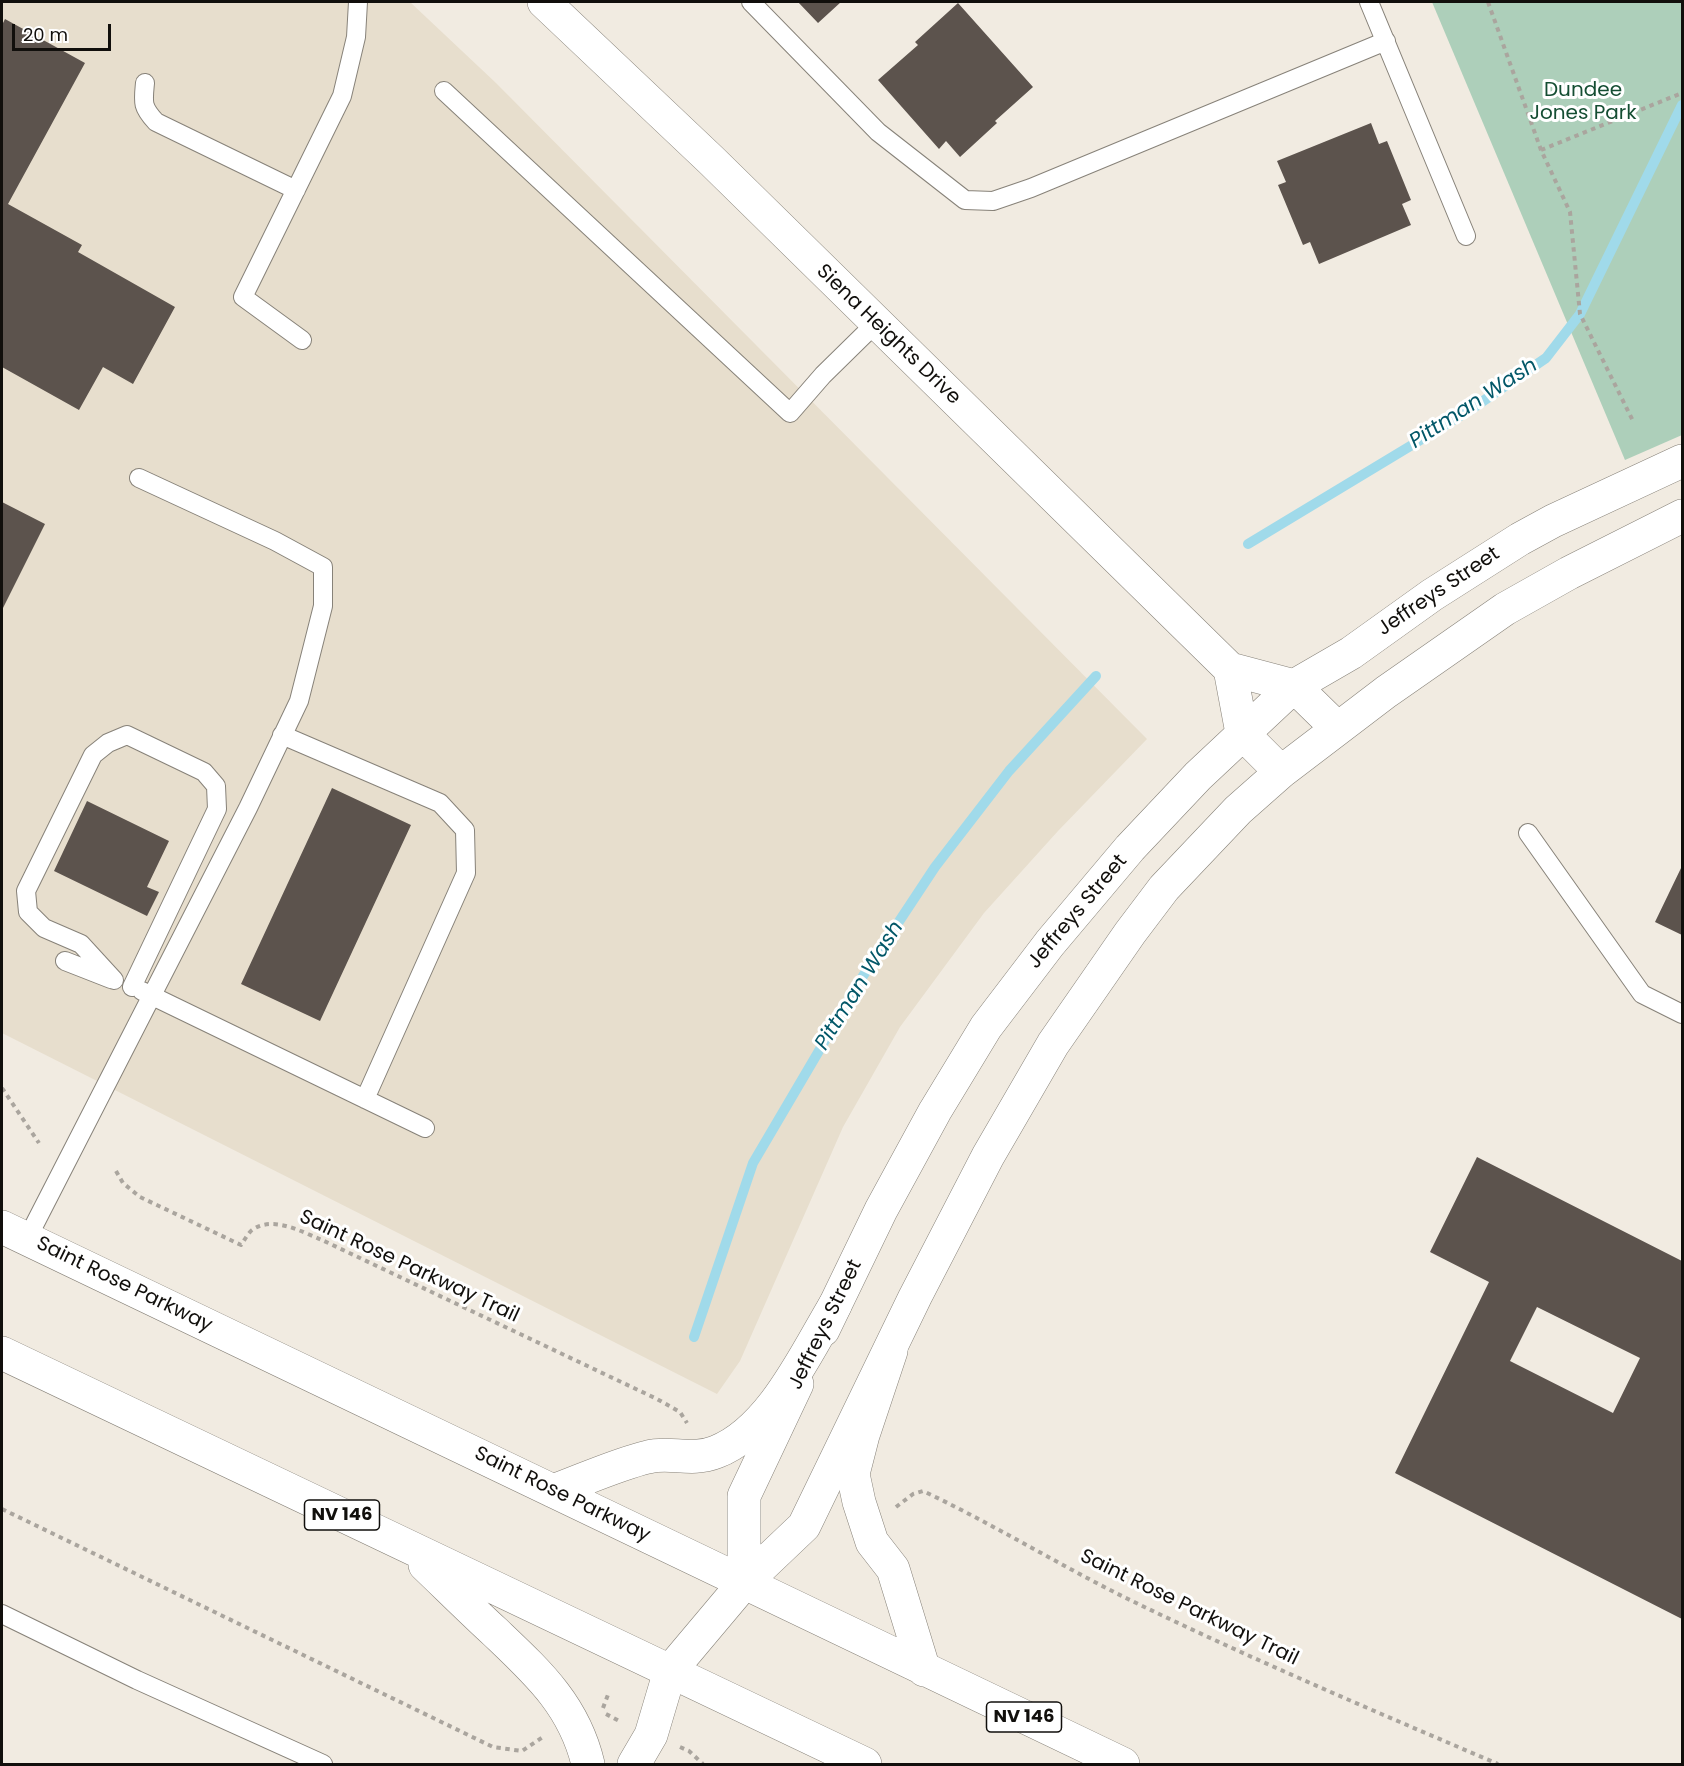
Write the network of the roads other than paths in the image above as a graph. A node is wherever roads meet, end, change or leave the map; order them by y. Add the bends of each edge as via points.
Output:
1 (358, 2) edge
2 (544, 2) edge
3 (751, 2) edge
4 (1369, 2) edge
5 (1386, 41) junction
6 (145, 83) dead end
7 (444, 91) dead end
8 (296, 190) junction
9 (1466, 236) dead end
10 (876, 323) junction
11 (302, 340) dead end
12 (1683, 461) edge
13 (139, 478) dead end
14 (1683, 516) edge
15 (1230, 669) junction
16 (1294, 686) junction
17 (1337, 728) junction
18 (1242, 733) junction
19 (282, 735) junction
20 (1281, 772) junction
21 (1528, 833) dead end
22 (65, 961) dead end
23 (114, 980) junction
24 (132, 987) junction
25 (152, 994) junction
26 (1683, 1014) edge
27 (365, 1099) junction
28 (424, 1128) dead end
29 (14, 1233) edge
30 (835, 1305) junction
31 (891, 1351) junction
32 (2, 1353) edge
33 (553, 1491) junction
34 (401, 1543) junction
35 (744, 1583) junction
36 (2, 1614) edge
37 (924, 1670) junction
38 (670, 1671) junction
39 (323, 1764) edge
40 (588, 1764) edge
41 (634, 1764) edge
42 (865, 1764) edge
43 (1123, 1764) edge

1 - 8 lane via 356,37 342,96
2 - 10 main road, Siena Heights Drive
3 - 5 lane via 878,132 964,200 974,201 993,201 1031,188
4 - 5 lane
5 - 9 lane
6 - 8 lane via 143,101 156,122
7 - 10 lane via 790,413
8 - 11 lane via 243,297
10 - 15 main road, Siena Heights Drive
12 - 16 main road, Jeffreys Street via 1520,539 1351,653
13 - 19 lane via 323,567 323,606 299,701
14 - 17 main road via 1505,609
15 - 16 main road, Siena Heights Drive
15 - 18 main road
16 - 17 main road, Siena Heights Drive
16 - 18 main road, Jeffreys Street
17 - 20 main road
18 - 20 main road
18 - 30 main road, Jeffreys Street via 1130,848 986,1027 880,1210
19 - 25 lane
19 - 27 lane via 440,804 465,830 466,873
20 - 31 main road via 1238,810 1164,888 1053,1044 988,1156
21 - 26 lane via 1642,994
22 - 23 lane
23 - 24 lane
23 - 24 lane via 81,944 44,928 28,912 26,891 93,755 128,735 204,772 216,786 218,809
24 - 25 lane
25 - 27 lane
25 - 29 lane
27 - 28 lane
29 - 33 main road, Saint Rose Parkway / NV 146
30 - 33 main road via 786,1387 737,1442 704,1456 650,1456
30 - 35 main road, Jeffreys Street via 744,1496
31 - 35 main road via 804,1526
31 - 37 main road via 853,1474 872,1542 893,1569
32 - 34 main road, NV 146
33 - 35 main road, Saint Rose Parkway / NV 146
34 - 38 main road, NV 146
34 - 40 main road via 557,1695 572,1721
35 - 37 main road, Saint Rose Parkway / NV 146
35 - 38 main road
36 - 39 lane
37 - 43 main road, Saint Rose Parkway / NV 146
38 - 41 main road via 651,1736
38 - 42 main road, NV 146

